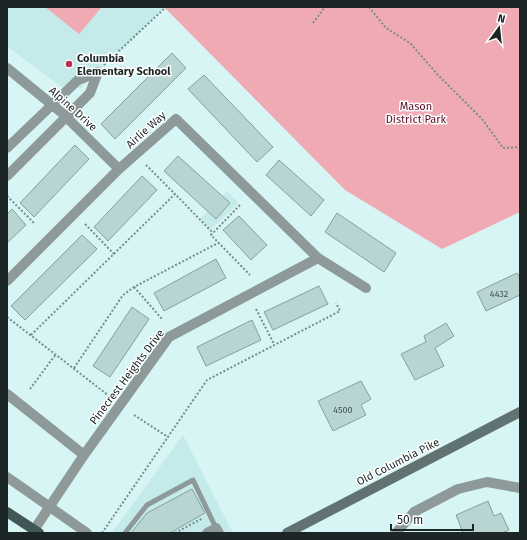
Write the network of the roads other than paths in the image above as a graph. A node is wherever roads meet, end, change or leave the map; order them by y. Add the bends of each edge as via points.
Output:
1 (7, 68) edge
2 (52, 105) junction
3 (67, 117) junction
4 (7, 148) edge
5 (119, 169) junction
6 (7, 176) edge
7 (318, 258) junction
8 (7, 281) edge
9 (366, 288) dead end
10 (7, 394) edge
11 (520, 412) edge
12 (84, 455) junction
13 (7, 477) edge
14 (520, 487) edge
15 (50, 508) junction
16 (7, 512) edge
17 (37, 531) edge
18 (214, 531) edge
19 (88, 533) edge
20 (125, 533) edge
21 (286, 533) edge
22 (396, 533) edge

1 - 2 street, Alpine Drive
2 - 3 street, Alpine Drive
2 - 3 street via 78,80 98,72 90,92
2 - 4 street
3 - 5 street, Alpine Drive
3 - 6 street
5 - 7 street, Airlie Way via 176,119
5 - 8 street, Airlie Way
7 - 9 street
7 - 12 street, Pinecrest Heights Drive via 170,337
10 - 12 street
11 - 21 street, Old Columbia Pike
12 - 15 street, Pinecrest Heights Drive
13 - 15 street
14 - 22 street via 487,482 458,488 414,512
15 - 17 street, Pinecrest Heights Drive
15 - 19 street
16 - 17 main road
18 - 20 lane via 210,515 192,480 147,504

